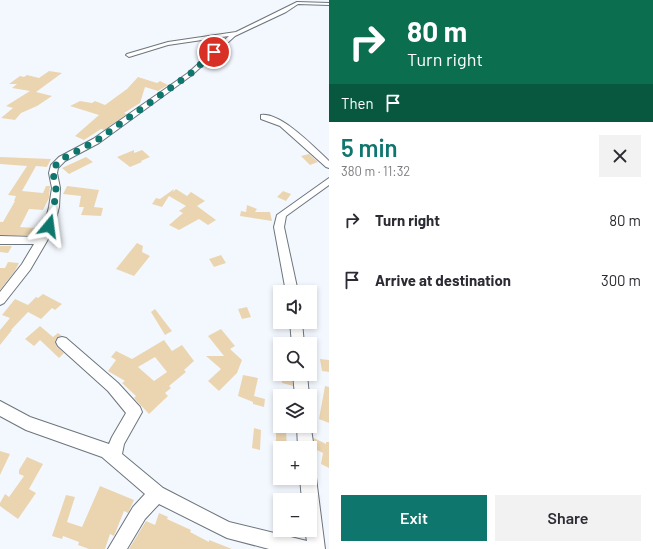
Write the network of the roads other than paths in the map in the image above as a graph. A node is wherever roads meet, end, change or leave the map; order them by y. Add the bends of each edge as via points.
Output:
1 (292, 0) edge
2 (300, 2) junction
3 (329, 4) edge
4 (238, 33) junction
5 (129, 55) dead end
6 (264, 117) dead end
7 (329, 165) edge
8 (329, 181) edge
9 (0, 240) edge
10 (42, 241) junction
11 (291, 285) edge
12 (0, 300) edge
13 (62, 342) dead end
14 (0, 408) edge
15 (114, 457) junction
16 (309, 485) edge
17 (156, 494) junction
18 (117, 549) edge
19 (304, 549) edge
20 (316, 549) edge

1 - 2 street
2 - 3 street
2 - 4 street
4 - 5 street via 164,43
4 - 10 street via 224,42 190,74 96,141 62,159 54,167 54,207
6 - 7 street via 283,124
8 - 11 street via 282,215 280,227
9 - 10 street
10 - 12 street via 26,267
13 - 15 street via 113,387 135,412 117,442
14 - 15 street via 26,423 96,446
15 - 17 street
16 - 20 street
17 - 18 street via 139,513
17 - 19 street via 227,530

